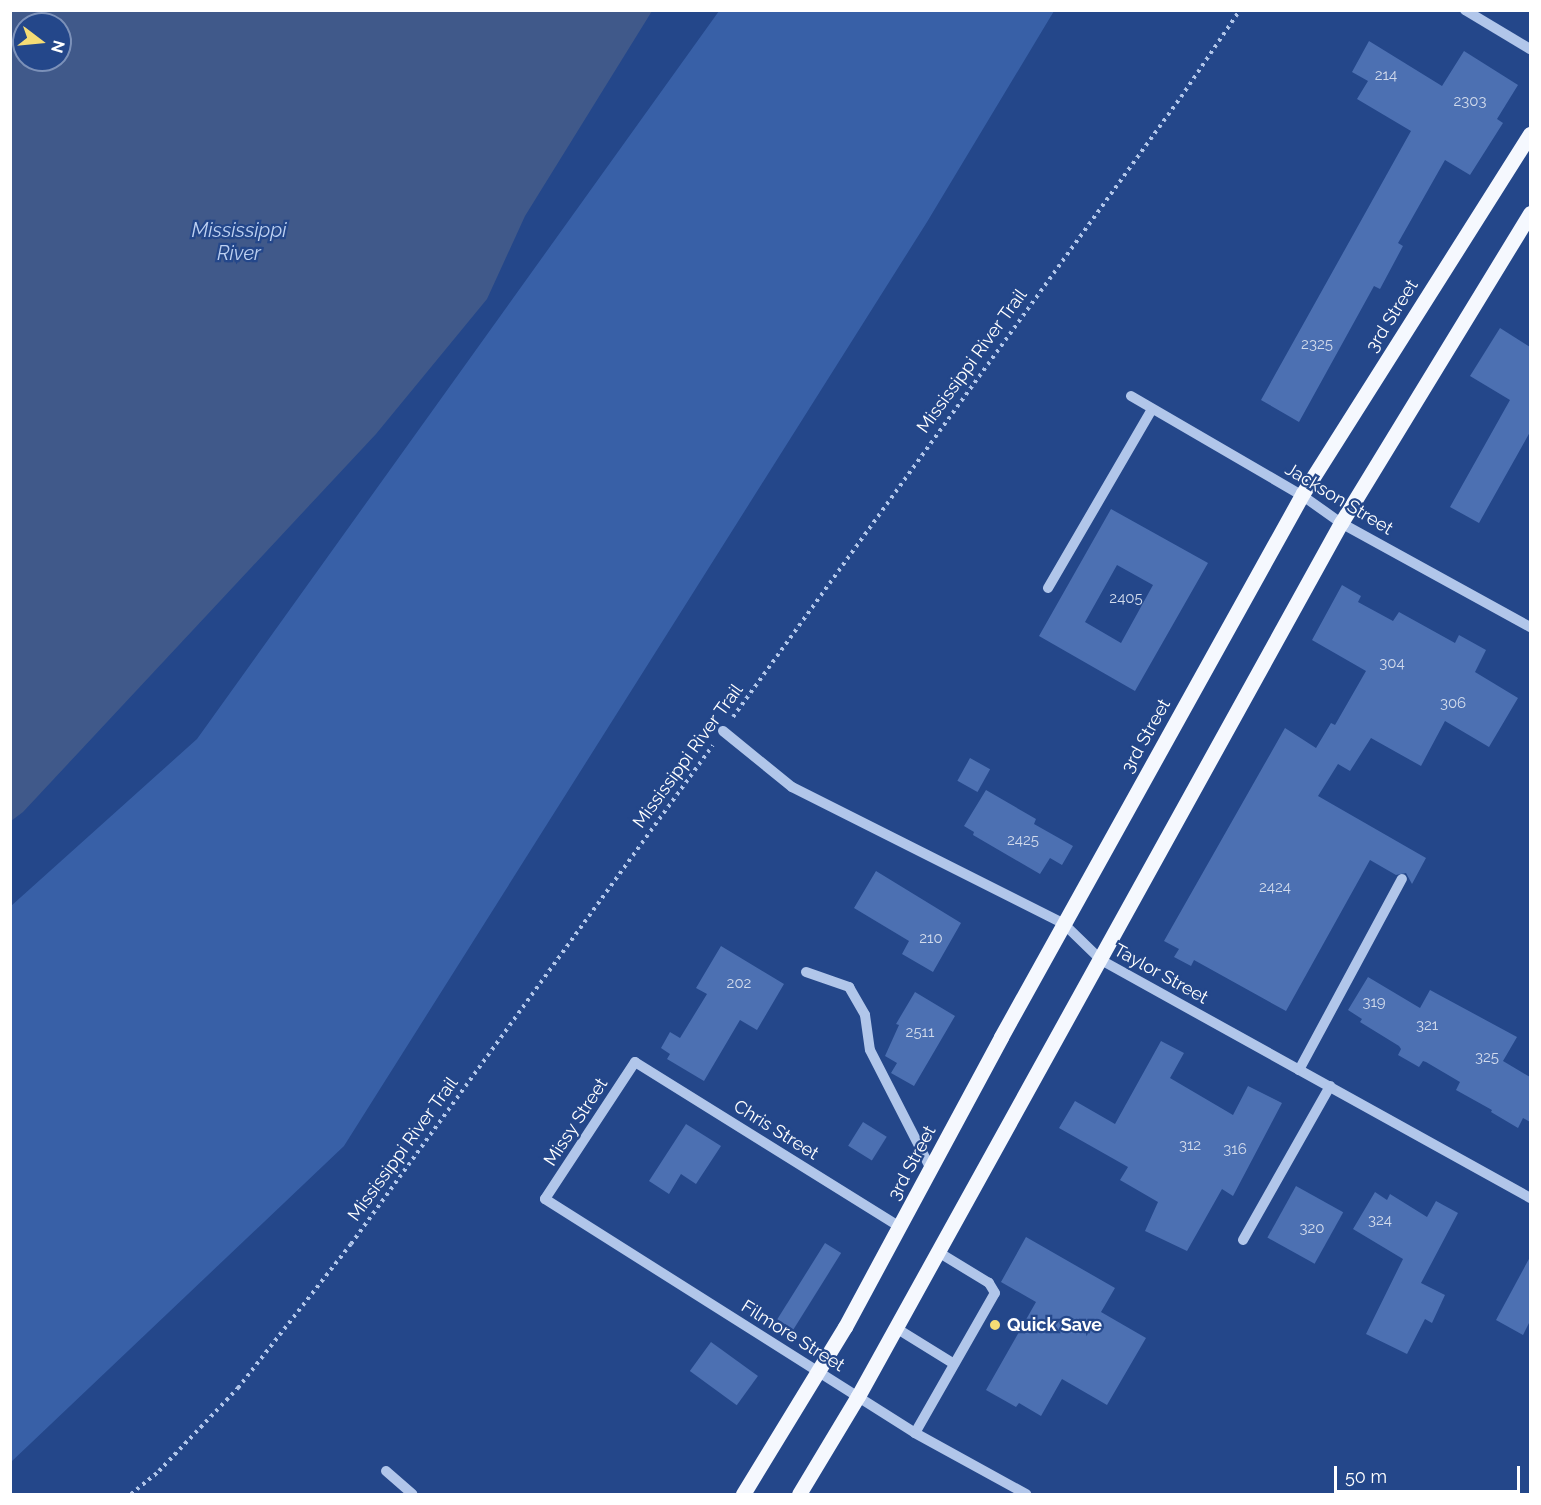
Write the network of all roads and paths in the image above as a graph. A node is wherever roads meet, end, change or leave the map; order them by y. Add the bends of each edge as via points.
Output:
1 (1240, 10) edge
2 (1465, 10) edge
3 (1530, 49) edge
4 (1530, 134) edge
5 (1530, 213) edge
6 (1131, 396) dead end
7 (1152, 409) junction
8 (1303, 496) junction
9 (1341, 523) junction
10 (1048, 588) dead end
11 (1530, 627) edge
12 (723, 731) junction
13 (1402, 879) dead end
14 (1064, 924) junction
15 (1101, 960) junction
16 (806, 972) dead end
17 (635, 1062) joint
18 (1299, 1070) junction
19 (1330, 1086) junction
20 (931, 1169) junction
21 (1530, 1198) edge
22 (545, 1199) joint
23 (900, 1227) junction
24 (1243, 1240) dead end
25 (938, 1252) junction
26 (896, 1328) junction
27 (954, 1364) junction
28 (817, 1370) junction
29 (858, 1396) junction
30 (915, 1433) junction
31 (387, 1471) dead end
32 (131, 1494) edge
33 (412, 1494) edge
34 (743, 1494) edge
35 (798, 1494) edge
36 (1026, 1494) edge

1 - 12 path, Mississippi River Trail via 1182,97
2 - 3 street
4 - 8 main road, 3rd Street
5 - 9 main road
6 - 7 street, Jackson Street
7 - 8 street, Jackson Street
7 - 10 street
8 - 9 street, Jackson Street
8 - 14 main road, 3rd Street
9 - 11 street, Jackson Street
9 - 15 main road
12 - 14 street, Taylor Street via 792,787
12 - 32 path, Mississippi River Trail via 351,1244 238,1388 159,1471
13 - 18 street
14 - 15 street, Taylor Street
14 - 20 main road, 3rd Street
15 - 18 street, Taylor Street
15 - 25 main road
16 - 20 street via 849,987 865,1015 870,1050
17 - 22 street, Missy Street
17 - 23 street, Chris Street
18 - 19 street, Taylor Street
19 - 21 street, Taylor Street
19 - 24 street
20 - 23 main road, 3rd Street
22 - 28 street, Filmore Street
23 - 28 main road, 3rd Street via 841,1335
25 - 26 main road
25 - 27 street via 989,1283 994,1293
26 - 27 street
26 - 29 main road
27 - 30 street
28 - 29 street, Filmore Street
28 - 34 main road, 3rd Street
29 - 30 street, Filmore Street
29 - 35 main road
30 - 36 street, Filmore Street
31 - 33 street

